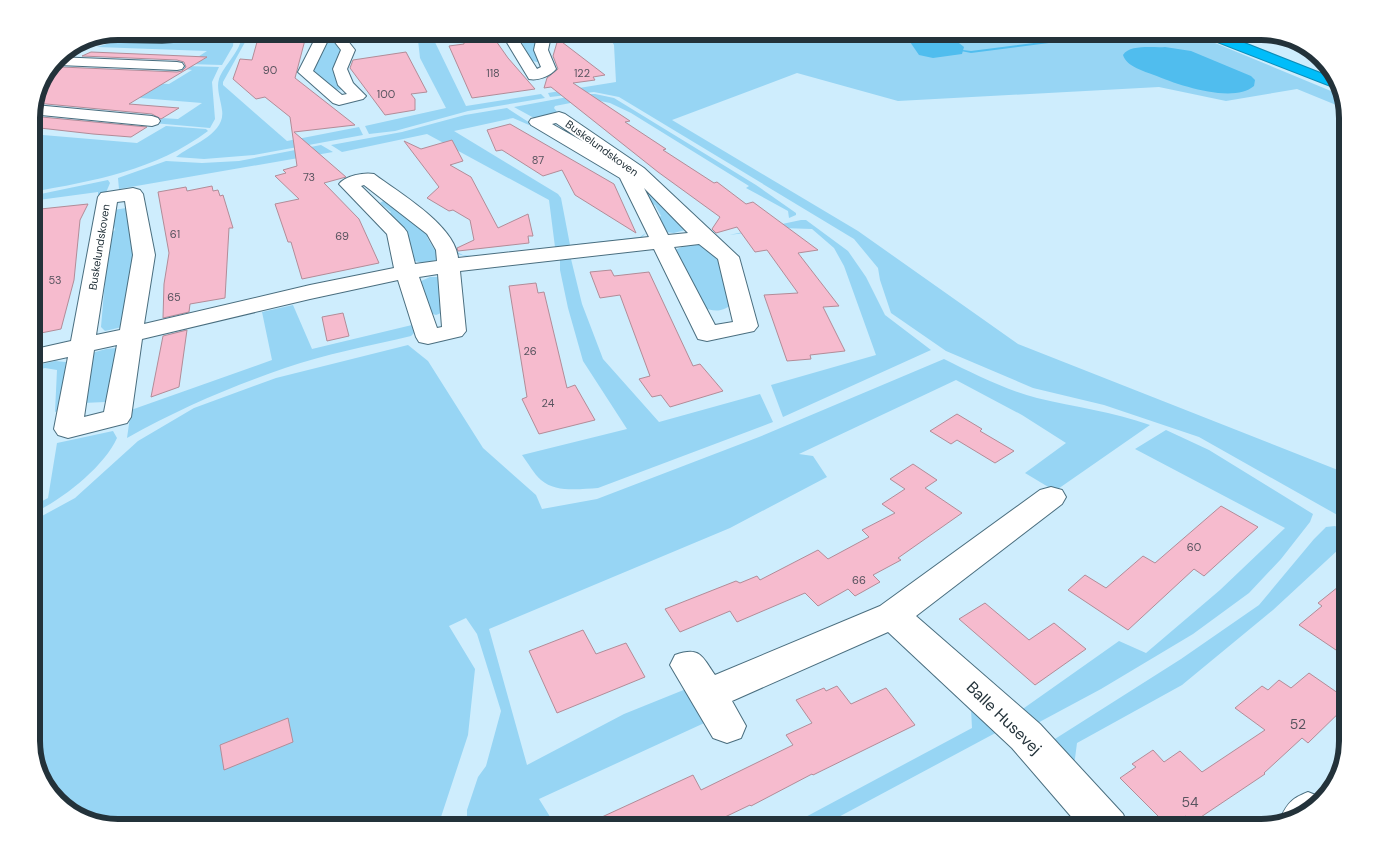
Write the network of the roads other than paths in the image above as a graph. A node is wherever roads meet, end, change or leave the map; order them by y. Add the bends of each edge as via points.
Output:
1 (321, 40) edge
2 (340, 40) edge
3 (512, 40) edge
4 (543, 40) edge
5 (1225, 40) edge
6 (1249, 40) edge
7 (95, 44) edge
8 (73, 54) edge
9 (63, 63) edge
10 (146, 65) junction
11 (177, 66) dead end
12 (1321, 68) edge
13 (129, 75) dead end
14 (1331, 82) edge
15 (126, 104) dead end
16 (40, 111) edge
17 (102, 116) junction
18 (152, 120) dead end
19 (704, 237) junction
20 (660, 241) junction
21 (450, 266) junction
22 (406, 272) junction
23 (131, 333) junction
24 (83, 344) junction
25 (40, 356) edge
26 (1052, 497) dead end
27 (892, 615) junction
28 (688, 665) dead end
29 (707, 695) junction
30 (727, 726) dead end
31 (1100, 819) edge

1 - 2 street via 305,72 339,100 358,96 346,85 340,69 348,50
3 - 4 street via 534,76 549,70 541,50
5 - 14 highway
6 - 12 highway
7 - 8 street
9 - 10 street
10 - 11 street
10 - 13 street
15 - 17 street
16 - 17 street
17 - 18 street
19 - 20 street
19 - 20 street, Buskelundskoven via 728,256 746,326 706,334
19 - 20 street, Buskelundskoven via 638,172 559,117 537,122 628,175
20 - 21 street
21 - 22 street
21 - 22 street via 454,330 428,337
21 - 22 street via 448,250 435,230 367,178 348,184 397,232
22 - 23 street
23 - 24 street
23 - 24 street, Buskelundskoven via 117,417 68,429
23 - 24 street, Buskelundskoven via 144,255 133,194 108,197
24 - 25 street
26 - 27 street
27 - 29 street
27 - 31 street, Balle Husevej via 1026,736
28 - 29 street
29 - 30 street

